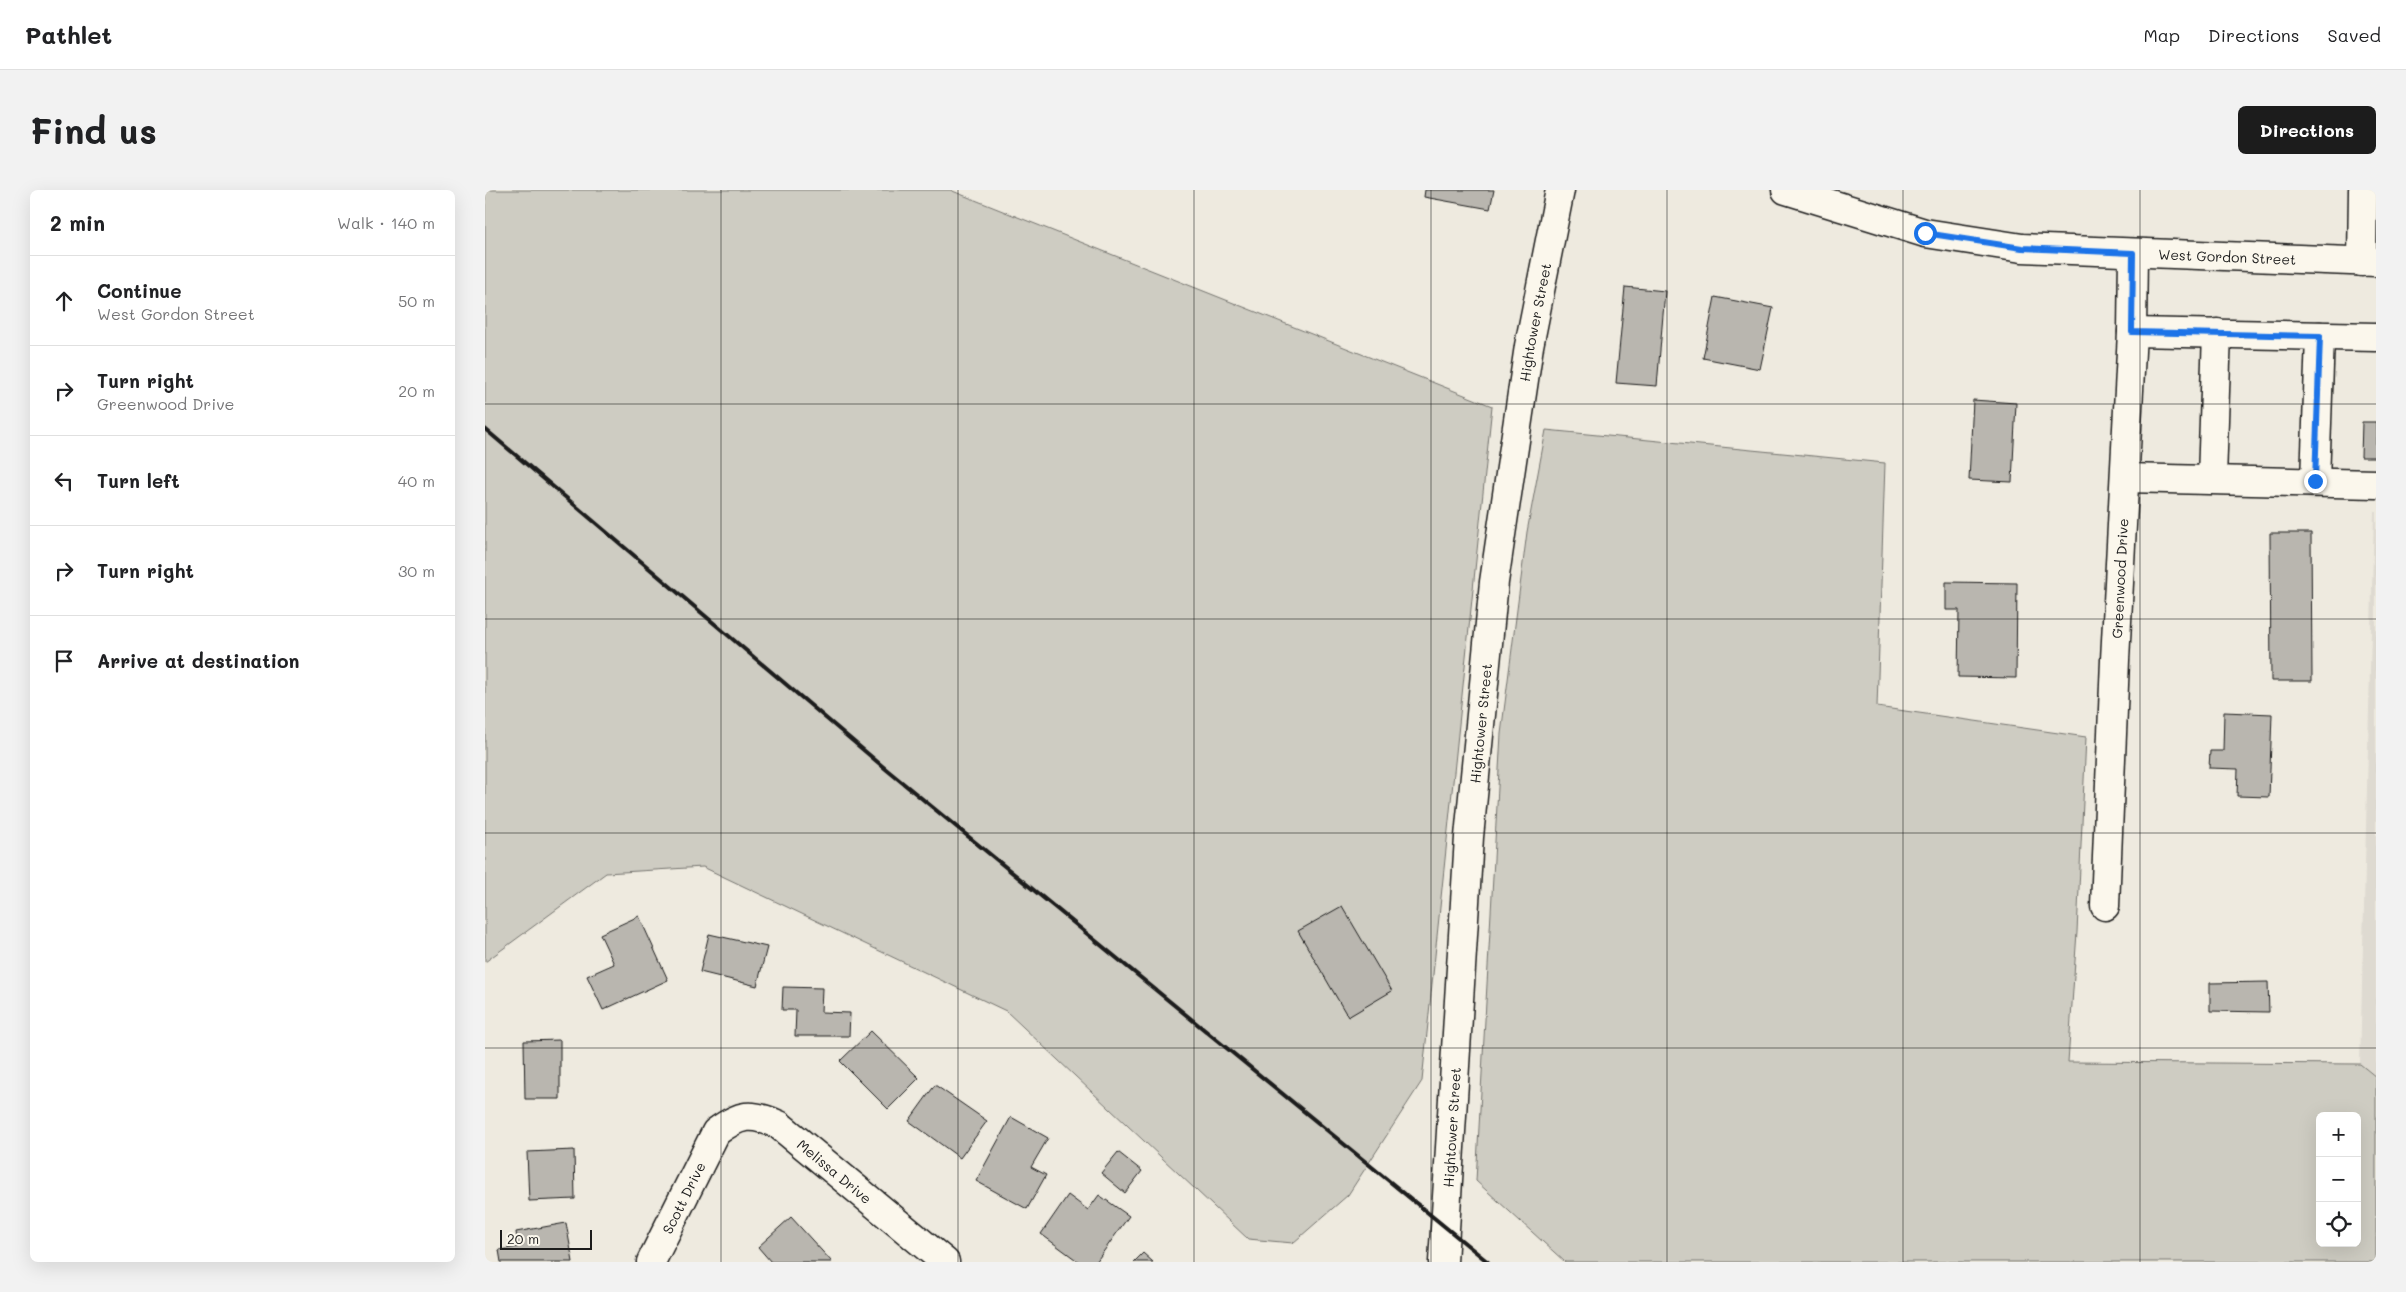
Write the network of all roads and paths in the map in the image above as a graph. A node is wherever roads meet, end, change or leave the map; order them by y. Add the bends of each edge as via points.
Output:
1 (1560, 190) edge
2 (1787, 190) edge
3 (2363, 190) edge
4 (2133, 253) junction
5 (2369, 262) edge
6 (2132, 332) junction
7 (2217, 333) junction
8 (2320, 336) junction
9 (2376, 337) edge
10 (2125, 478) junction
11 (2212, 478) junction
12 (2315, 481) junction
13 (2376, 484) edge
14 (2105, 906) dead end
15 (716, 1132) joint
16 (651, 1262) edge
17 (945, 1262) edge
18 (1443, 1262) edge

1 - 18 street, Hightower Street via 1529,346 1494,582 1469,837
2 - 4 street, West Gordon Street via 1925,233 2022,248
3 - 5 street
4 - 5 street, West Gordon Street
4 - 6 street, Greenwood Drive
6 - 7 street
6 - 10 street, Greenwood Drive
7 - 8 street
7 - 11 street
8 - 9 street
8 - 12 street
10 - 11 street
10 - 14 street, Greenwood Drive
11 - 12 street
12 - 13 street
15 - 16 street, Scott Drive
15 - 17 street, Melissa Drive via 733,1119 748,1116 761,1117 779,1125

